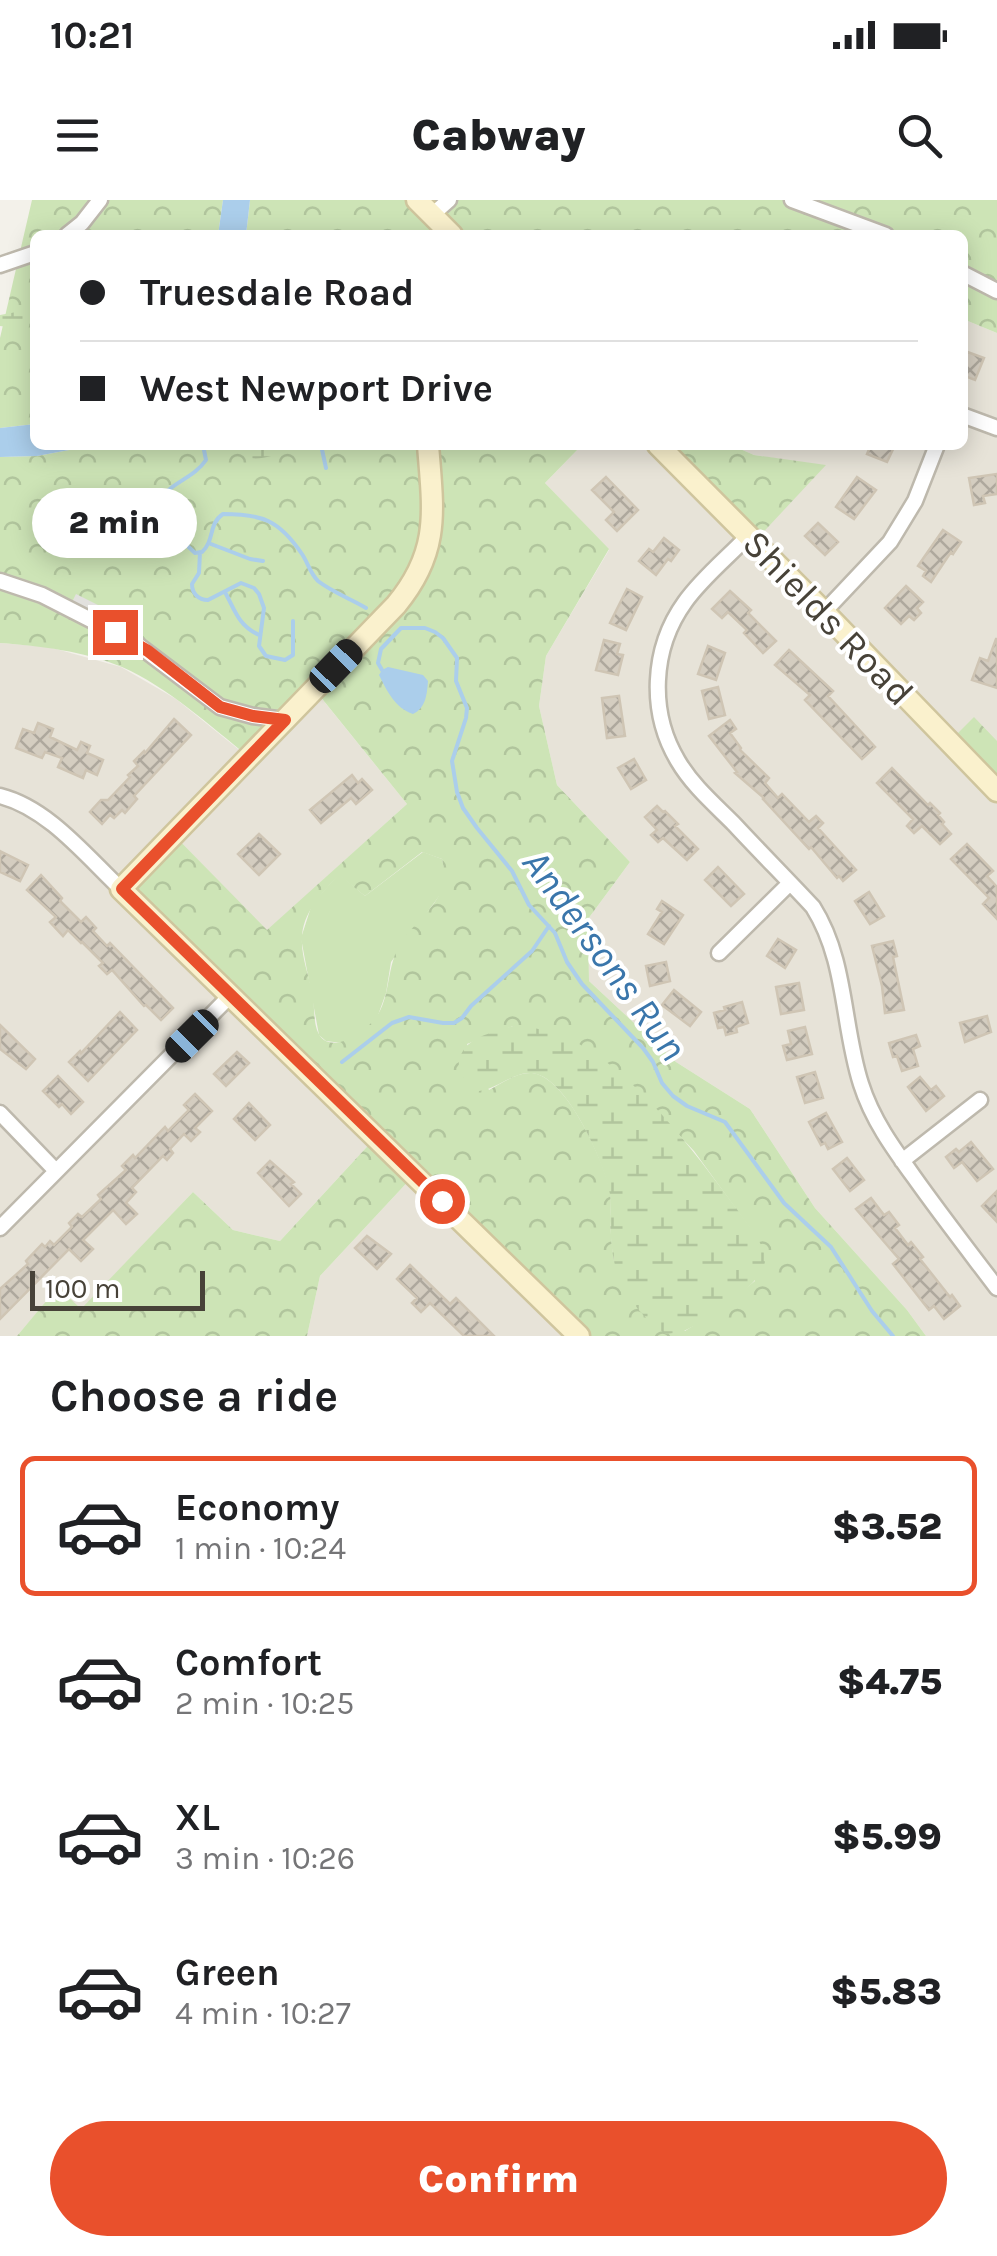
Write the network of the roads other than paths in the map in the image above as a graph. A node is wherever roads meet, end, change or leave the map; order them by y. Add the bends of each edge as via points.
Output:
1 (100, 200) edge
2 (449, 200) edge
3 (792, 200) edge
4 (425, 207) edge
5 (73, 230) edge
6 (447, 230) edge
7 (873, 230) edge
8 (30, 254) edge
9 (0, 265) edge
10 (968, 276) edge
11 (997, 291) edge
12 (968, 417) edge
13 (997, 428) edge
14 (428, 450) edge
15 (663, 450) edge
16 (935, 450) edge
17 (748, 536) junction
18 (0, 582) edge
19 (824, 612) junction
20 (285, 720) junction
21 (997, 791) edge
22 (0, 796) edge
23 (790, 883) junction
24 (122, 889) junction
25 (719, 953) dead end
26 (230, 996) junction
27 (980, 1100) dead end
28 (0, 1113) edge
29 (902, 1160) junction
30 (56, 1170) junction
31 (0, 1228) edge
32 (997, 1288) edge
33 (579, 1336) edge

1 - 5 street
2 - 4 street
3 - 7 street
4 - 6 street
8 - 9 street
10 - 11 street
12 - 13 street
14 - 20 street via 431,531 422,566 396,605
15 - 17 street, Shields Road
16 - 19 street via 890,542
17 - 19 street, Shields Road
17 - 23 street via 675,618 660,661 658,704 686,774
18 - 20 street via 42,595 134,642 220,707
19 - 21 street, Shields Road
20 - 24 street
22 - 24 street via 39,814
23 - 25 street
23 - 29 street via 830,938 861,1084
24 - 26 street
26 - 30 street
26 - 33 street
27 - 29 street
28 - 30 street
29 - 32 street
30 - 31 street

